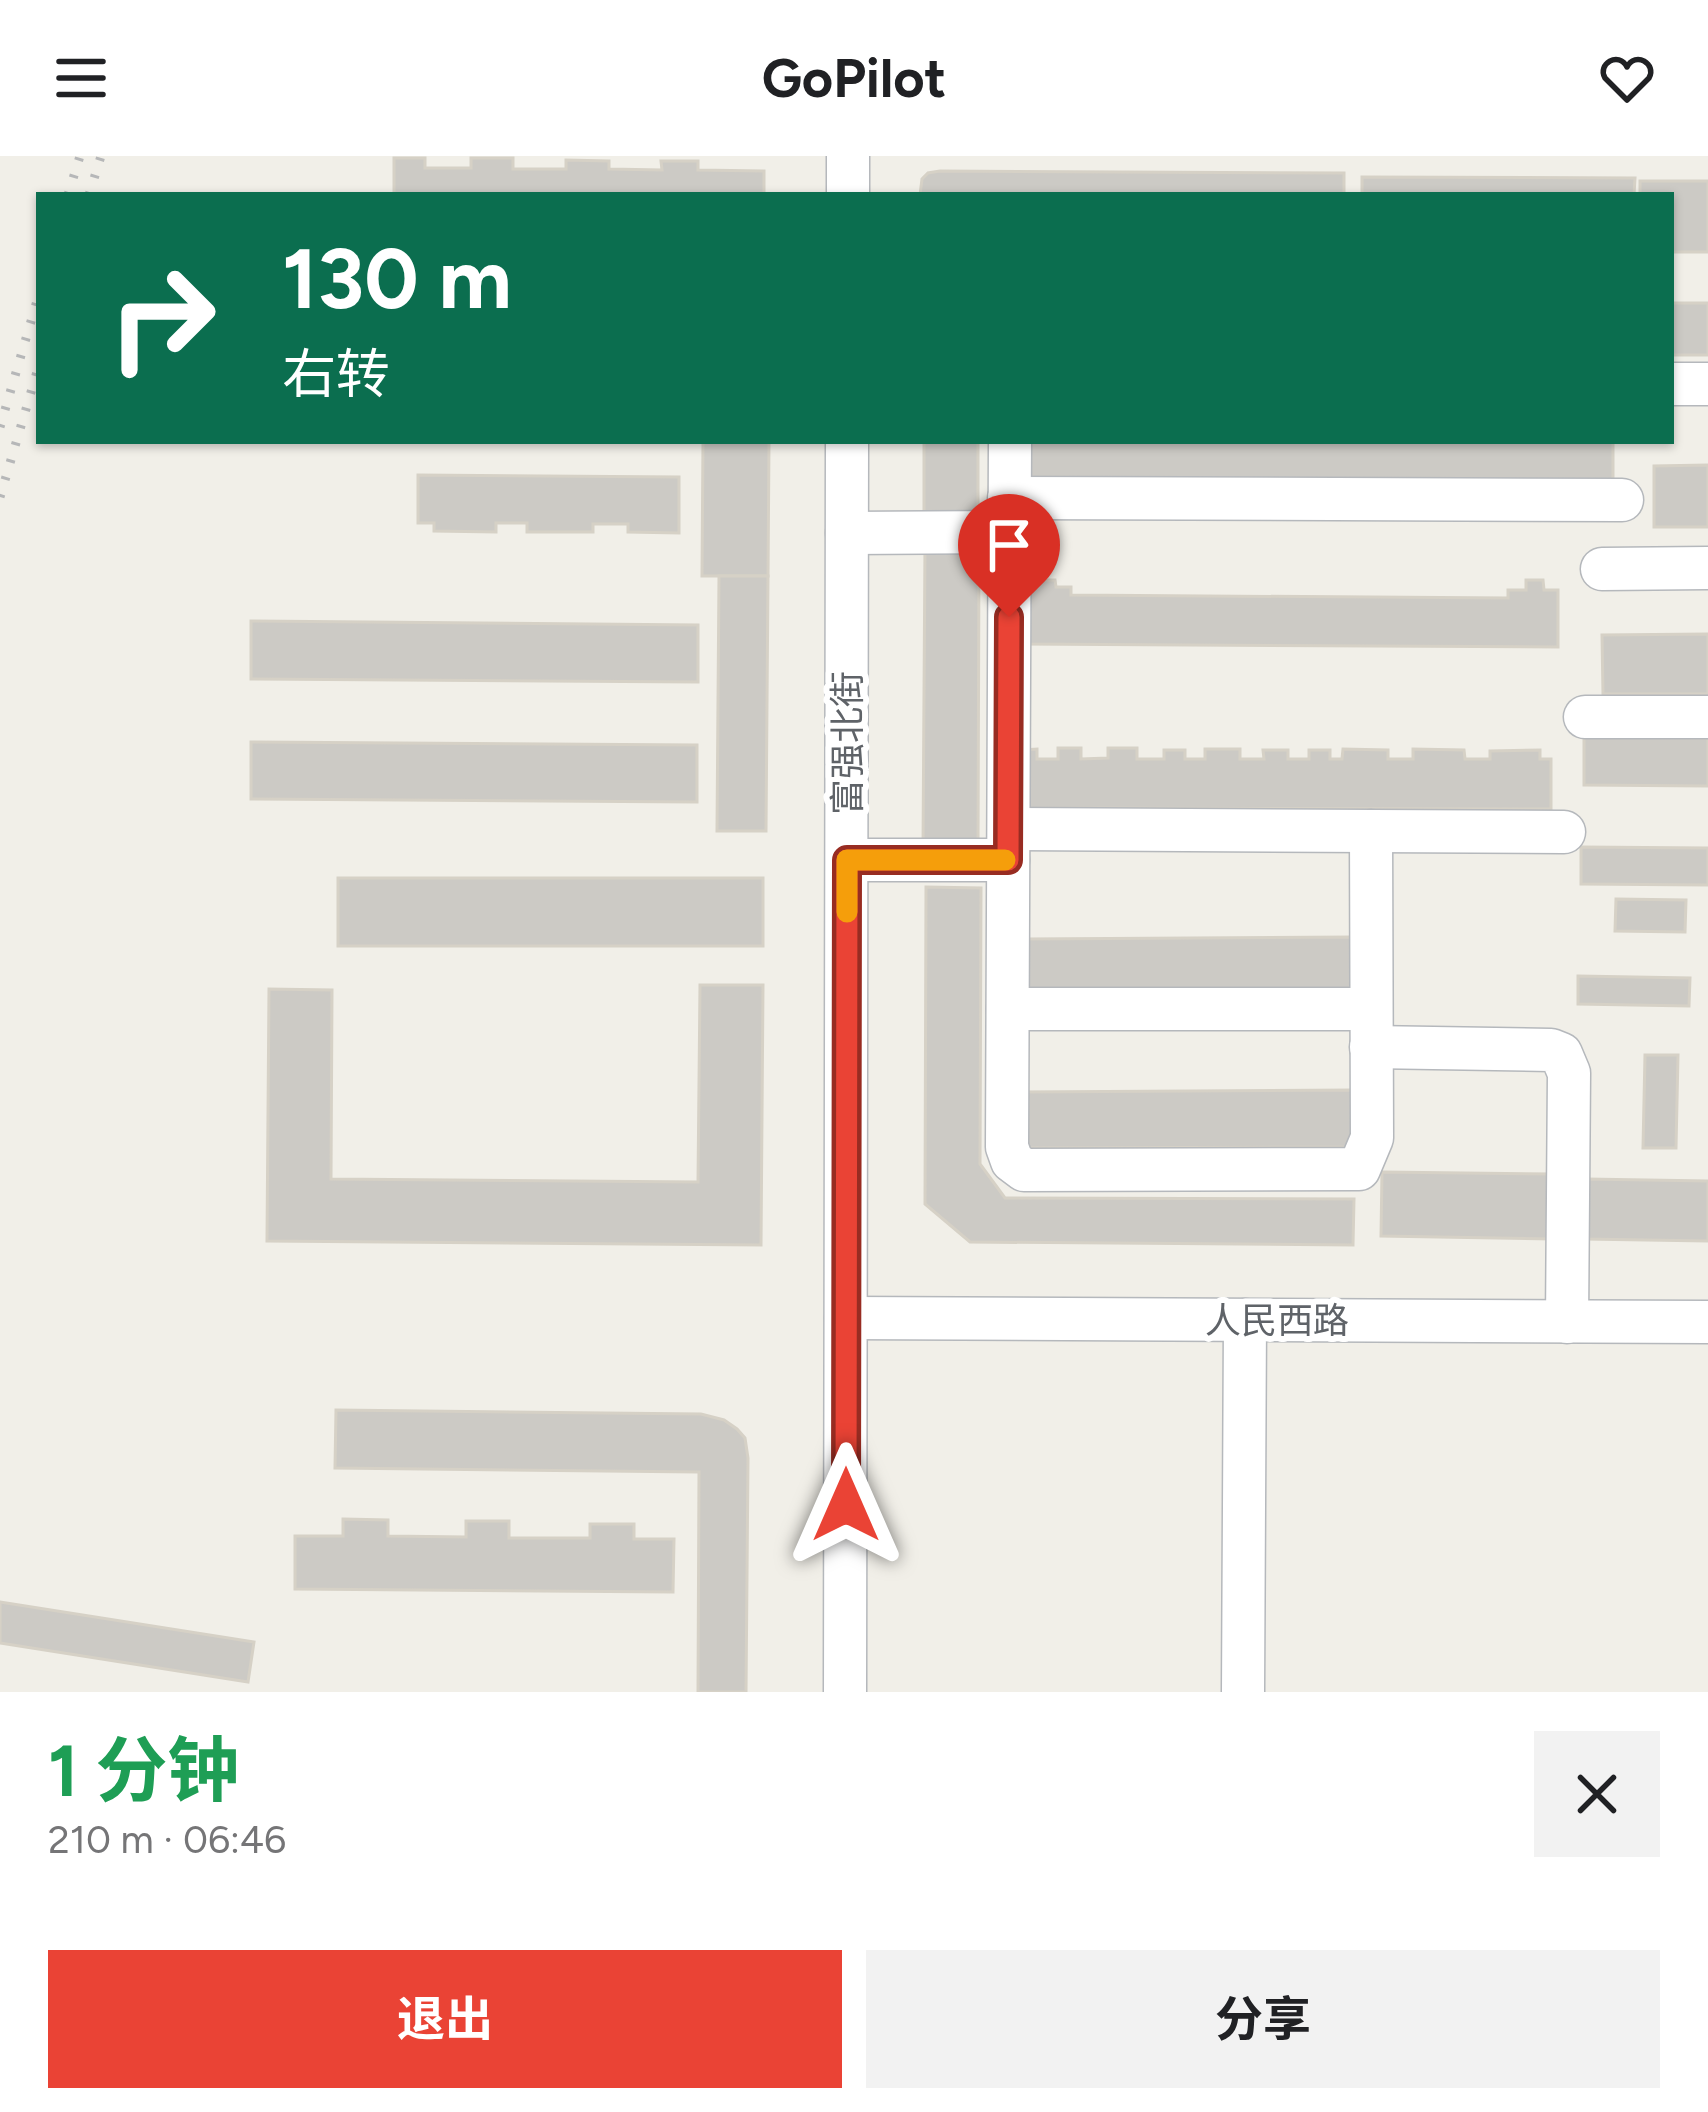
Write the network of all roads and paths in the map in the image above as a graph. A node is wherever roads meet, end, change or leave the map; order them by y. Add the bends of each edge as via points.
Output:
1 (848, 156) edge
2 (848, 192) edge
3 (1674, 384) edge
4 (1708, 384) edge
5 (847, 444) edge
6 (1010, 444) edge
7 (1622, 500) dead end
8 (1009, 515) junction
9 (847, 533) junction
10 (1708, 568) edge
11 (1602, 569) dead end
12 (1585, 717) dead end
13 (1708, 717) edge
14 (1371, 831) junction
15 (1564, 832) dead end
16 (1008, 845) junction
17 (847, 860) junction
18 (1008, 1010) junction
19 (1371, 1028) junction
20 (846, 1318) junction
21 (1245, 1320) junction
22 (1567, 1322) junction
23 (1708, 1322) edge
24 (845, 1692) edge
25 (1243, 1692) edge

1 - 2 street
3 - 4 street
5 - 9 street, 富强北街
6 - 8 street
7 - 8 street
8 - 9 street
8 - 16 street
9 - 17 street, 富强北街
10 - 11 street
12 - 13 street
14 - 15 street
14 - 16 street
14 - 19 street
16 - 17 street
16 - 18 street
17 - 20 street, 富强北街
18 - 19 street
18 - 19 street via 1007,1147 1024,1170 1359,1169 1372,1138
19 - 22 street via 1561,1054 1569,1072
20 - 21 street, 人民西路
20 - 24 street, 富强北街
21 - 22 street, 人民西路
21 - 25 street
22 - 23 street, 人民西路

